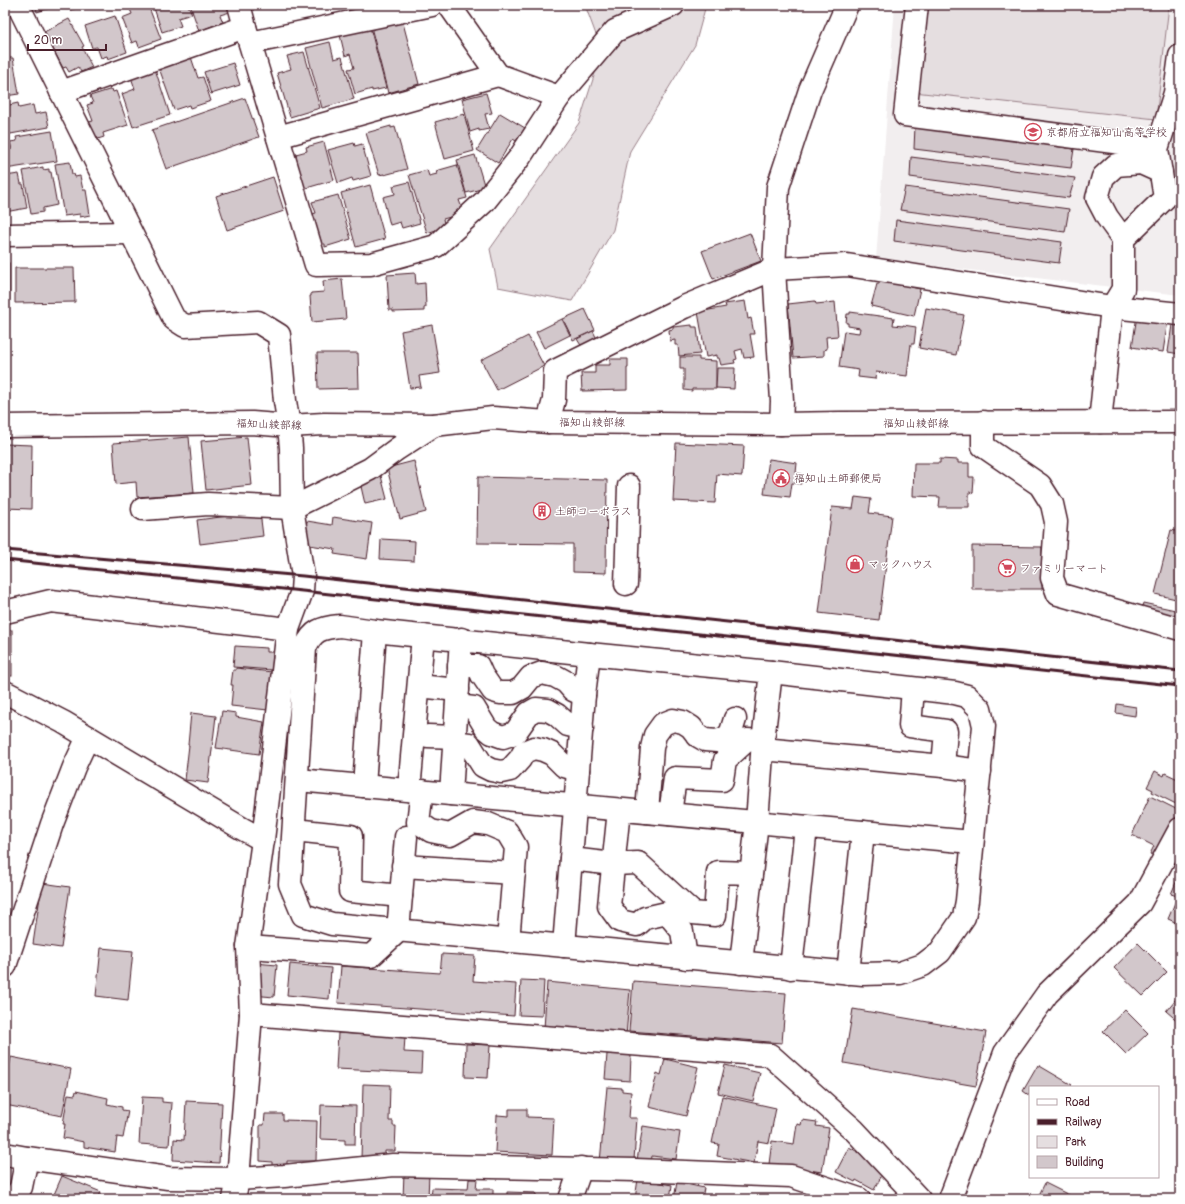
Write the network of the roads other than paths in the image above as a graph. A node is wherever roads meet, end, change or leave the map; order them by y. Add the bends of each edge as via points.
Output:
1 (18, 5) edge
2 (239, 5) edge
3 (432, 5) edge
4 (449, 5) edge
5 (673, 5) edge
6 (847, 5) edge
7 (917, 5) edge
8 (248, 35) junction
9 (1180, 56) edge
10 (498, 75) junction
11 (61, 92) junction
12 (1178, 94) edge
13 (559, 97) junction
14 (278, 137) junction
15 (1157, 149) junction
16 (1161, 172) junction
17 (130, 233) junction
18 (5, 235) edge
19 (1123, 239) junction
20 (774, 269) junction
21 (1112, 306) junction
22 (1180, 314) edge
23 (548, 422) junction
24 (983, 422) junction
25 (1100, 422) junction
26 (1180, 422) edge
27 (781, 424) junction
28 (434, 425) junction
29 (5, 426) edge
30 (289, 426) junction
31 (629, 486) dead end
32 (292, 508) junction
33 (143, 509) dead end
34 (626, 584) dead end
35 (5, 612) edge
36 (288, 629) junction
37 (1180, 629) edge
38 (375, 631) junction
39 (423, 636) junction
40 (461, 640) junction
41 (589, 654) junction
42 (460, 666) junction
43 (771, 672) junction
44 (428, 687) dead end
45 (913, 689) junction
46 (5, 692) edge
47 (584, 695) junction
48 (458, 698) junction
49 (735, 719) dead end
50 (582, 728) junction
51 (428, 736) dead end
52 (88, 737) junction
53 (455, 739) junction
54 (763, 745) junction
55 (943, 766) junction
56 (578, 770) junction
57 (980, 771) junction
58 (298, 780) junction
59 (364, 786) junction
60 (415, 791) junction
61 (451, 794) junction
62 (575, 806) junction
63 (619, 810) junction
64 (647, 812) junction
65 (670, 814) junction
66 (757, 822) junction
67 (806, 827) junction
68 (1180, 829) edge
69 (294, 830) junction
70 (863, 832) junction
71 (406, 837) dead end
72 (263, 840) junction
73 (972, 842) junction
74 (571, 859) junction
75 (613, 864) junction
76 (403, 866) junction
77 (514, 873) junction
78 (751, 873) junction
79 (401, 896) junction
80 (398, 931) junction
81 (508, 941) junction
82 (564, 946) junction
83 (248, 947) junction
84 (686, 958) junction
85 (741, 963) junction
86 (5, 966) edge
87 (791, 968) junction
88 (848, 973) junction
89 (251, 1014) junction
90 (5, 1154) edge
91 (27, 1158) junction
92 (581, 1168) junction
93 (236, 1189) edge
94 (14, 1199) edge
95 (570, 1199) edge
96 (859, 1199) edge
97 (919, 1199) edge
98 (950, 1199) edge

1 - 11 street
2 - 8 street
3 - 8 street
4 - 10 street
5 - 13 street via 615,31
6 - 20 street via 810,90 778,187
7 - 15 street via 904,115
8 - 11 street
8 - 14 street
9 - 12 street
10 - 13 street
10 - 14 street
11 - 17 street
12 - 15 street
13 - 14 street via 520,157 486,201 436,246 371,264 316,265
15 - 16 street
16 - 19 street via 1165,198
16 - 19 street via 1141,163 1116,165 1103,176 1097,198
17 - 18 street
17 - 30 street via 174,319 185,326 258,322 279,335
19 - 21 street via 1123,289
20 - 21 street via 846,266
20 - 23 street via 684,307 555,371 554,400
20 - 27 street via 782,401
21 - 22 street
21 - 25 street
23 - 27 street, 福知山綾部線
23 - 28 street, 福知山綾部線 via 493,418
24 - 25 street, 福知山綾部線
24 - 27 street, 福知山綾部線
24 - 37 street via 983,446 1040,485 1052,504 1056,522 1052,578 1058,594
25 - 26 street, 福知山綾部線
28 - 30 street, 福知山綾部線
28 - 32 street via 370,469
29 - 30 street, 福知山綾部線 via 252,423
30 - 32 street
31 - 34 street
32 - 33 street via 208,504
32 - 36 street via 303,576 302,591
35 - 36 street via 51,601
36 - 72 street
38 - 39 street
38 - 58 street via 340,626 324,628 310,638 305,648
38 - 59 street
39 - 40 street
39 - 60 street
40 - 41 street
40 - 42 street
41 - 43 street
41 - 47 street
42 - 47 street via 478,666 492,691 500,693 513,693 522,688 530,677 542,673 555,676
42 - 48 street
43 - 45 street
43 - 54 street
44 - 48 street
45 - 55 street via 910,726 946,731
45 - 57 street via 967,696 980,709 984,726
46 - 52 street
47 - 50 street
48 - 50 street via 474,708 486,728 503,737 515,733 529,713 536,709 548,710 568,725
48 - 53 street
49 - 64 street via 732,732 726,738 717,741 705,740 683,722 673,720 663,724 655,735 652,748
50 - 56 street
51 - 53 street
52 - 72 street
52 - 86 street via 52,824
53 - 56 street via 469,744 483,766 491,770 510,770 524,752 534,748 552,754 564,766
53 - 61 street
54 - 55 street
54 - 65 street via 747,740 725,760 722,780 675,778
54 - 66 street
55 - 57 street
56 - 62 street
57 - 73 street
58 - 59 street
58 - 69 street
59 - 60 street
60 - 61 street
60 - 77 street via 418,822 431,831 450,835 473,822 488,824 507,832 516,847
61 - 62 street
62 - 63 street
62 - 74 street
63 - 64 street
63 - 75 street
64 - 65 street
65 - 66 street
66 - 67 street
66 - 78 street
67 - 70 street
67 - 87 street
68 - 98 street via 1140,903 1047,994 1005,1053
69 - 79 street via 351,836 350,891
69 - 80 street via 290,884 303,916 332,924
70 - 73 street
70 - 88 street
71 - 76 street
72 - 83 street
73 - 88 street via 968,901 964,917 940,952 923,965 900,973
74 - 75 street
74 - 82 street
75 - 78 street via 638,863 693,913 715,915 718,872
75 - 84 street via 609,906 620,921 637,925 645,918 667,913 682,931
76 - 77 street
76 - 79 street
77 - 81 street
78 - 85 street
79 - 80 street
80 - 81 street
80 - 83 street via 371,956
81 - 82 street
82 - 84 street
83 - 89 street
84 - 85 street
85 - 87 street
87 - 88 street
89 - 93 street
89 - 97 street via 770,1054 854,1130
90 - 91 street
91 - 93 street
91 - 94 street via 21,1187
92 - 93 street via 394,1165 284,1176
92 - 95 street
92 - 96 street via 791,1176

